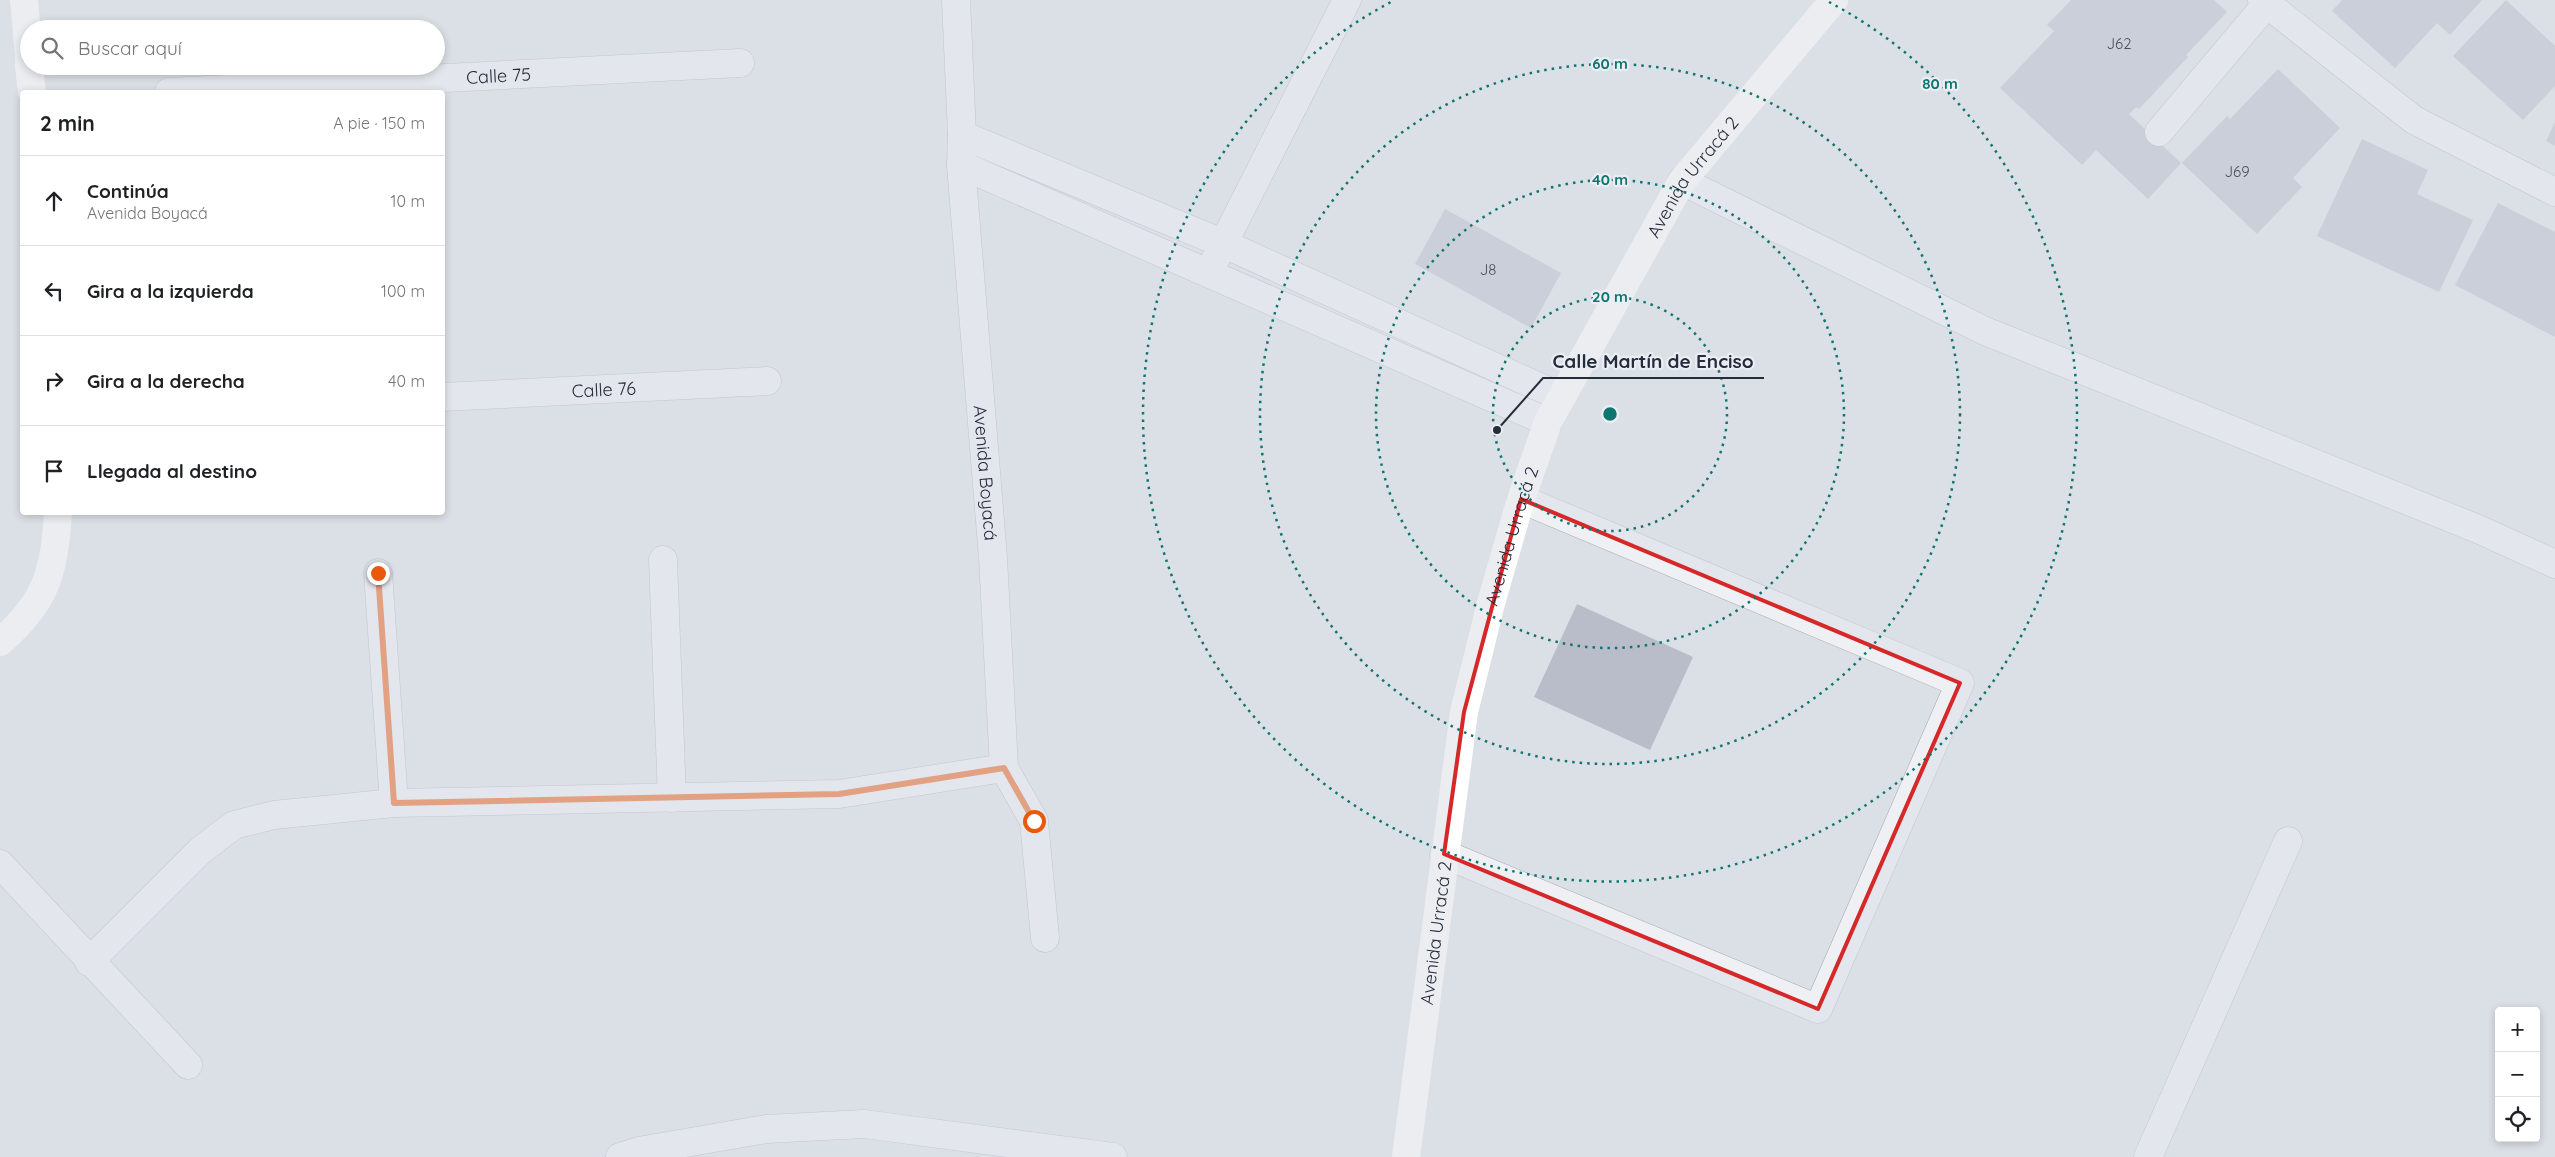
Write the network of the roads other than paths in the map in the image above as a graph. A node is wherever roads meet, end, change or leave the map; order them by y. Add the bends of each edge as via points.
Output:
1 (24, 0) edge
2 (956, 0) edge
3 (1347, 0) edge
4 (1834, 0) edge
5 (2266, 1) edge
6 (26, 20) edge
7 (740, 63) dead end
8 (31, 75) edge
9 (32, 90) edge
10 (208, 90) edge
11 (2159, 132) dead end
12 (962, 135) junction
13 (961, 165) junction
14 (1682, 182) junction
15 (2555, 192) edge
16 (1222, 243) junction
17 (1210, 274) junction
18 (767, 381) dead end
19 (1561, 397) junction
20 (445, 398) edge
21 (1548, 422) junction
22 (1521, 498) junction
23 (58, 515) edge
24 (663, 560) dead end
25 (2555, 564) edge
26 (378, 573) dead end
27 (0, 642) edge
28 (1004, 768) junction
29 (672, 798) junction
30 (394, 803) junction
31 (2288, 841) dead end
32 (1444, 854) junction
33 (0, 864) edge
34 (1044, 938) dead end
35 (89, 962) junction
36 (188, 1066) dead end
37 (620, 1157) edge
38 (1114, 1157) edge
39 (1406, 1157) edge
40 (2148, 1157) edge

1 - 6 street
2 - 12 street, Avenida Boyacá
3 - 16 street
4 - 14 street, Avenida Urracá 2
5 - 11 street
5 - 15 street via 2414,120
7 - 10 street, Calle 75
8 - 9 street
12 - 13 street, Avenida Boyacá
12 - 16 street
13 - 17 street
13 - 28 street, Avenida Boyacá via 992,558
14 - 19 street, Avenida Urracá 2
14 - 25 street via 1986,331 2478,529
16 - 17 street
16 - 19 street
17 - 21 street
18 - 20 street, Calle 76
19 - 21 street, Avenida Urracá 2
21 - 22 street, Avenida Urracá 2
22 - 32 street, Avenida Urracá 2 via 1464,712
22 - 32 street via 1960,682 1818,1009
23 - 27 street via 57,544 50,577 33,608
24 - 29 street
26 - 30 street
28 - 29 street via 839,794
28 - 34 street, Avenida Boyacá via 1034,821
29 - 30 street
30 - 35 street via 274,815 234,825 201,850
31 - 40 street
32 - 39 street, Avenida Urracá 2
33 - 35 street
35 - 36 street
37 - 38 street via 766,1129 864,1124

